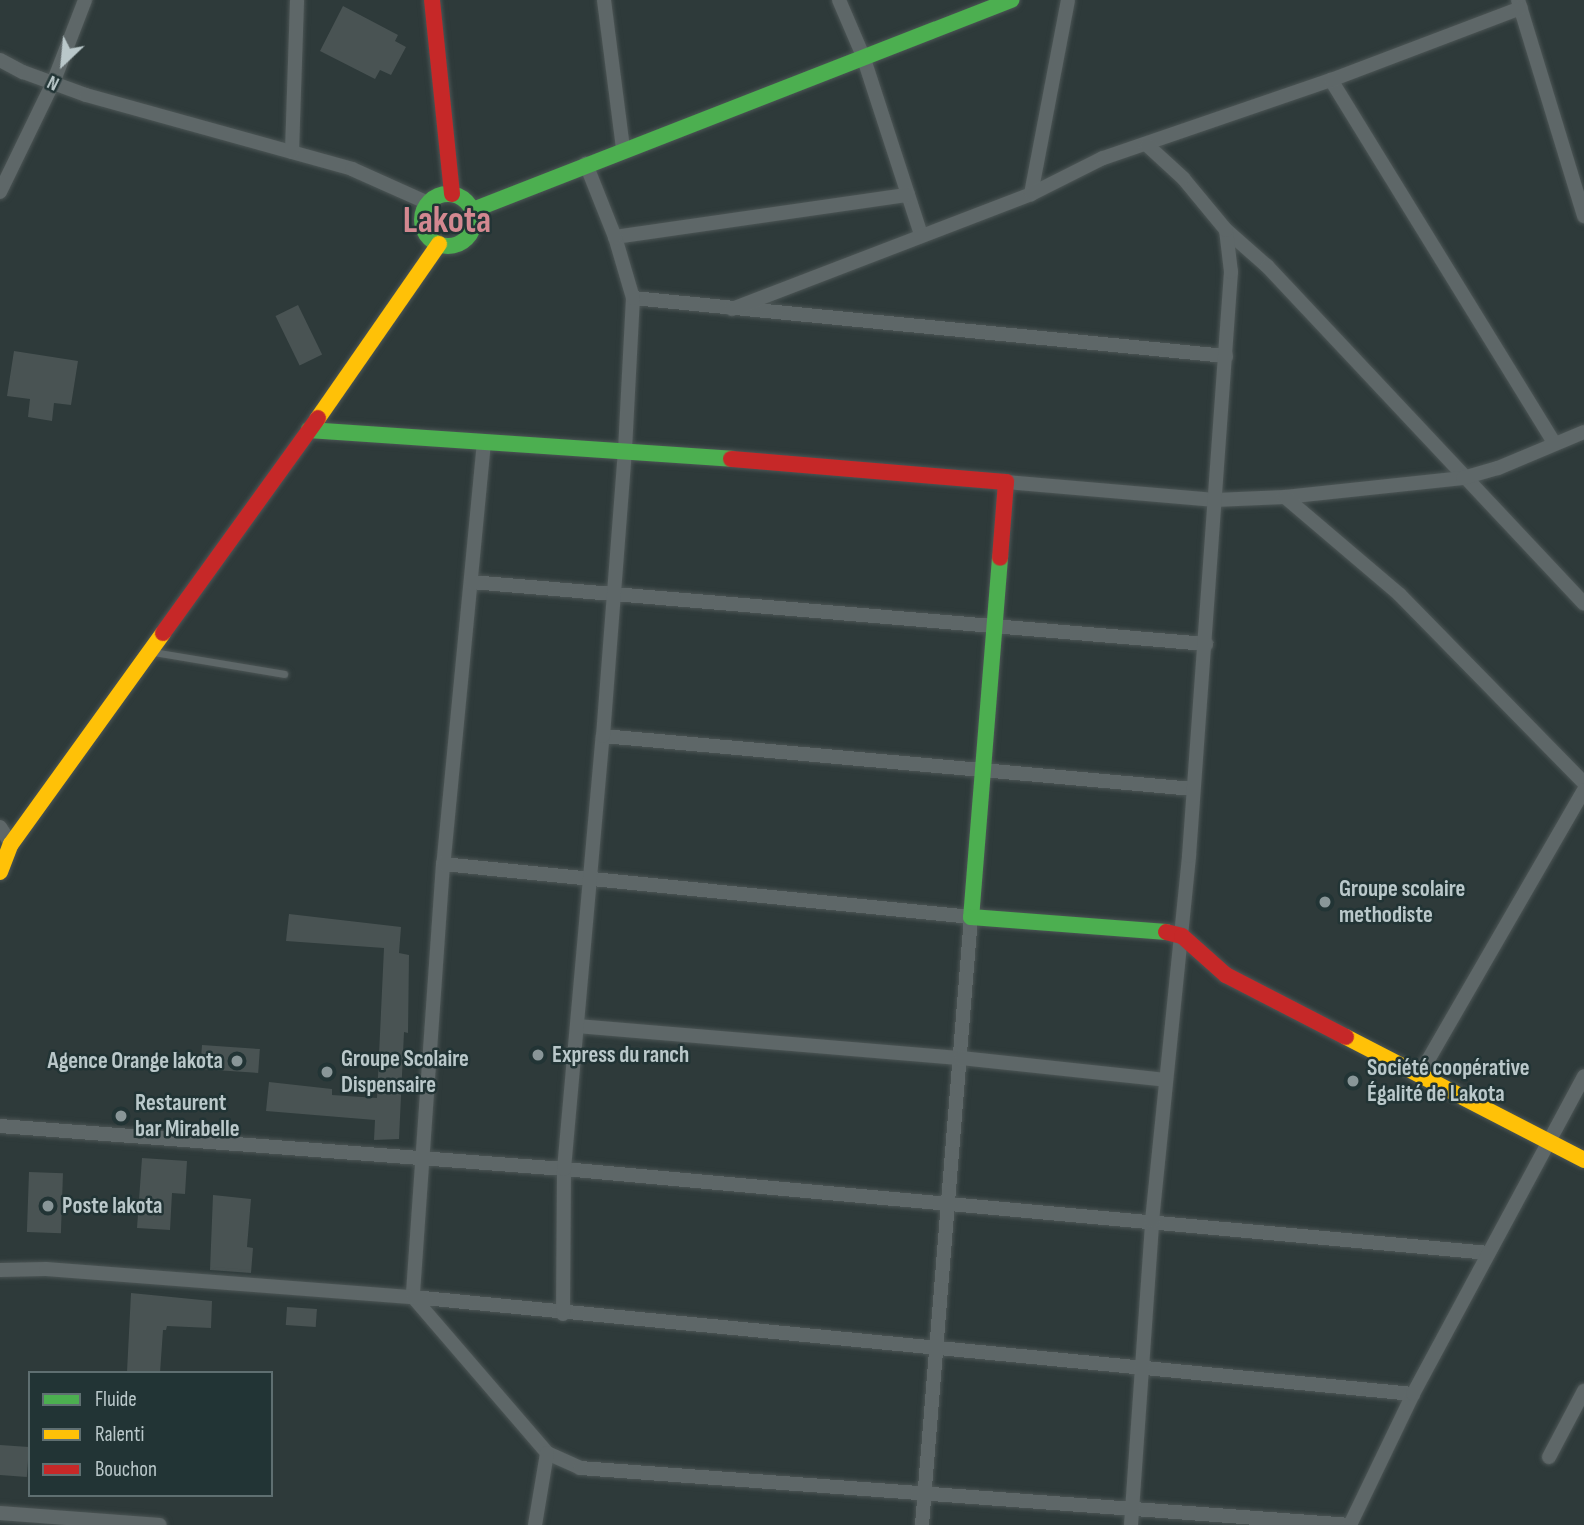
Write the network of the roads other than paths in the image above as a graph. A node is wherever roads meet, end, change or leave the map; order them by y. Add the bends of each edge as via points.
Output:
1 (85, 0) edge
2 (297, 0) edge
3 (432, 0) edge
4 (604, 0) edge
5 (839, 0) edge
6 (1011, 0) edge
7 (1068, 0) edge
8 (1519, 4) edge
9 (863, 56) junction
10 (0, 60) edge
11 (1331, 80) junction
12 (53, 83) junction
13 (1147, 145) junction
14 (623, 149) junction
15 (292, 152) junction
16 (586, 164) junction
17 (0, 192) edge
18 (452, 194) junction
19 (1031, 194) junction
20 (908, 195) junction
21 (428, 203) junction
22 (473, 210) junction
23 (1584, 216) edge
24 (1226, 230) junction
25 (921, 234) junction
26 (615, 237) junction
27 (439, 244) junction
28 (633, 298) junction
29 (732, 309) junction
30 (1226, 356) junction
31 (309, 430) junction
32 (1584, 432) edge
33 (484, 442) junction
34 (1554, 443) junction
35 (625, 450) junction
36 (1463, 478) junction
37 (1006, 482) junction
38 (1284, 497) junction
39 (1215, 500) junction
40 (471, 582) junction
41 (613, 593) junction
42 (1584, 603) edge
43 (997, 628) junction
44 (1206, 644) junction
45 (149, 651) junction
46 (284, 674) dead end
47 (603, 736) junction
48 (981, 769) junction
49 (1584, 783) edge
50 (1193, 789) junction
51 (1584, 790) edge
52 (0, 827) edge
53 (11, 844) junction
54 (443, 864) junction
55 (0, 872) edge
56 (590, 878) junction
57 (971, 916) junction
58 (1182, 936) junction
59 (578, 1026) junction
60 (961, 1058) junction
61 (1420, 1074) junction
62 (1584, 1076) edge
63 (1166, 1080) junction
64 (0, 1126) edge
65 (1549, 1142) junction
66 (422, 1158) junction
67 (1584, 1160) edge
68 (564, 1168) junction
69 (950, 1203) junction
70 (1152, 1221) junction
71 (1488, 1253) junction
72 (0, 1270) edge
73 (413, 1297) junction
74 (563, 1314) junction
75 (937, 1346) junction
76 (1144, 1366) junction
77 (1584, 1391) edge
78 (1413, 1394) junction
79 (547, 1453) junction
80 (1549, 1457) dead end
81 (924, 1492) junction
82 (1133, 1507) junction
83 (0, 1513) edge
84 (160, 1525) edge
85 (535, 1525) edge
86 (922, 1525) edge
87 (1131, 1525) edge

1 - 12 street
2 - 15 street
3 - 18 street
4 - 14 street
5 - 9 street
6 - 9 street
7 - 19 street
8 - 11 street
8 - 23 street
9 - 14 street
9 - 20 street
10 - 12 street
11 - 13 street
11 - 34 street
12 - 15 street
12 - 17 street
13 - 19 street via 1103,158
13 - 24 street via 1183,178
14 - 16 street
15 - 21 street via 352,169
16 - 22 street
16 - 26 street
18 - 21 street via 439,195
18 - 22 street
19 - 25 street
20 - 25 street
20 - 26 street
21 - 27 street via 422,215 424,229
22 - 27 street via 474,225 467,238 454,246
24 - 30 street via 1231,272
24 - 36 street via 1267,266
25 - 29 street
26 - 28 street
27 - 31 street
28 - 29 street
28 - 35 street
29 - 30 street
30 - 39 street
31 - 33 street
31 - 45 street
32 - 34 street
33 - 35 street
33 - 40 street
34 - 36 street
35 - 37 street
35 - 41 street
36 - 38 street
36 - 42 street
37 - 39 street
37 - 43 street
38 - 39 street
38 - 49 street via 1399,594
39 - 44 street
40 - 41 street
40 - 54 street
41 - 43 street
41 - 47 street
43 - 44 street
43 - 48 street
44 - 50 street
45 - 46 lane
45 - 53 street
47 - 48 street
47 - 56 street
48 - 50 street
48 - 57 street
50 - 58 street
51 - 61 street
52 - 53 street
53 - 55 street
54 - 56 street
54 - 66 street
56 - 57 street
56 - 59 street
57 - 58 street via 1156,929
57 - 60 street
58 - 61 street via 1226,975
58 - 63 street
59 - 60 street
59 - 68 street
60 - 63 street
60 - 69 street
61 - 65 street
62 - 65 street
63 - 70 street
64 - 66 street
65 - 67 street
65 - 71 street
66 - 68 street
66 - 73 street
68 - 69 street
68 - 74 street
69 - 70 street
69 - 75 street
70 - 71 street
70 - 76 street
71 - 78 street
72 - 73 street via 46,1269
73 - 74 street
73 - 79 street
74 - 75 street
75 - 76 street
75 - 81 street
76 - 78 street
76 - 82 street
77 - 80 street
78 - 82 street via 1350,1525
79 - 81 street via 580,1468 600,1471
79 - 85 street
81 - 82 street
81 - 86 street
82 - 87 street
83 - 84 street

